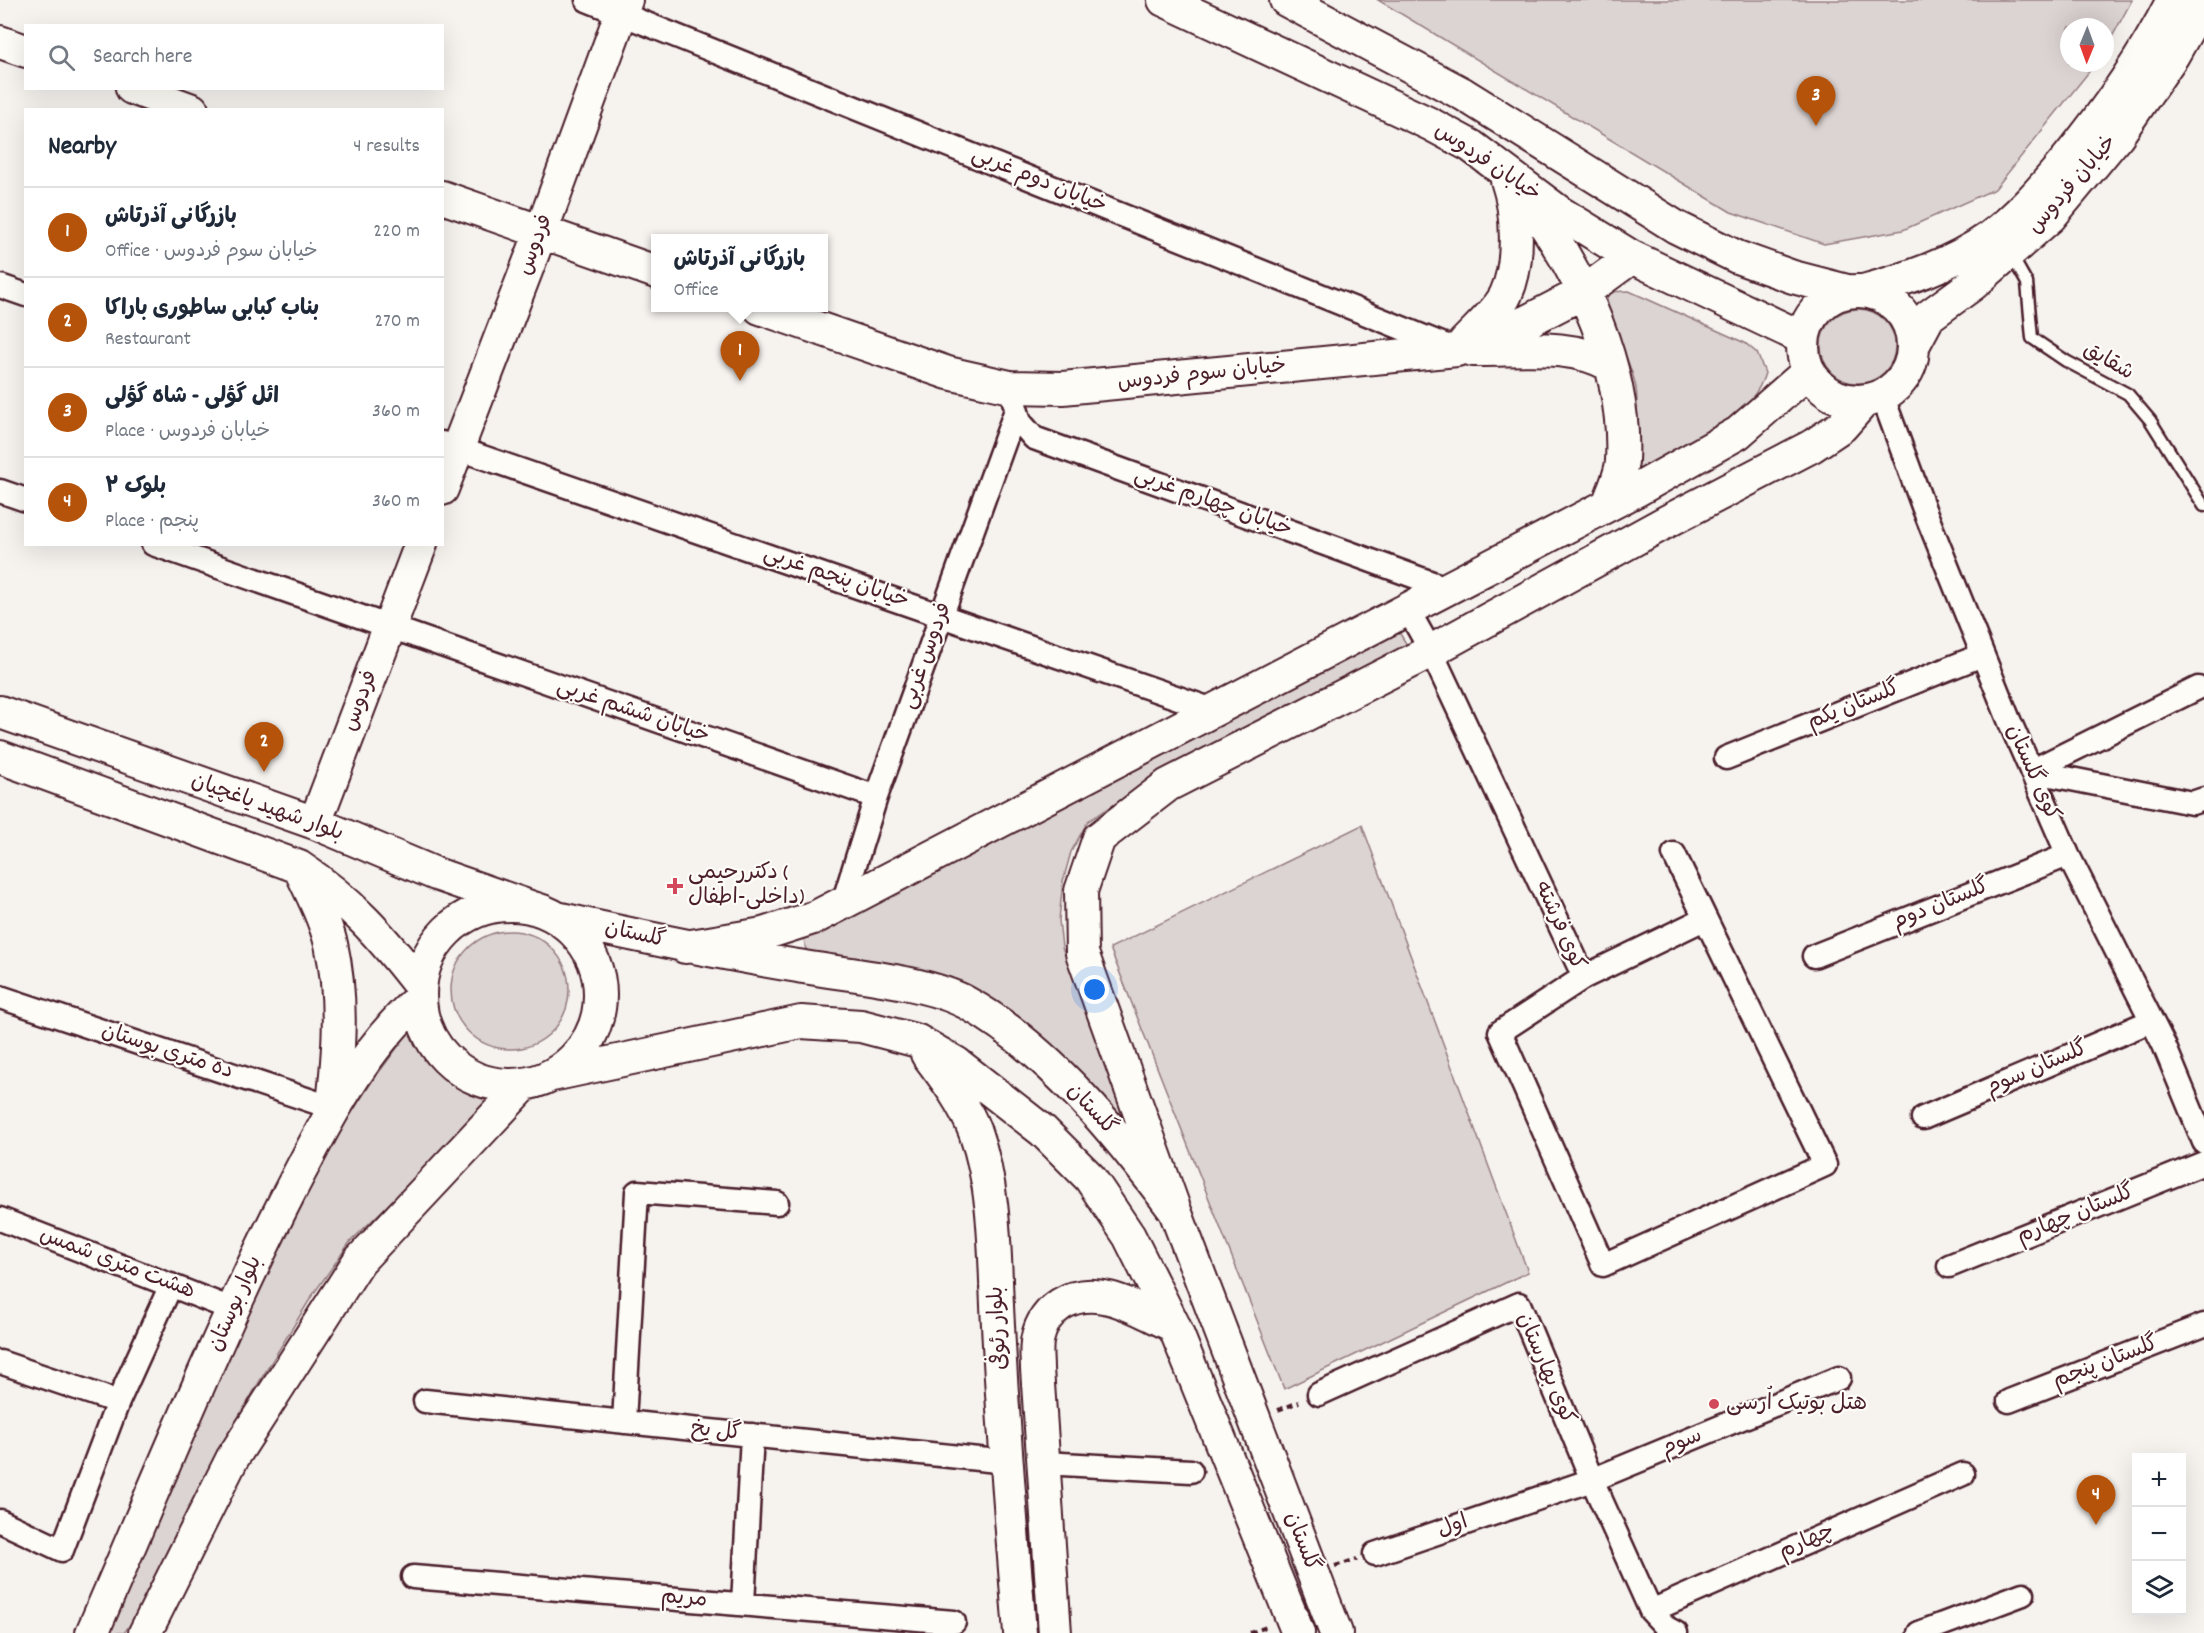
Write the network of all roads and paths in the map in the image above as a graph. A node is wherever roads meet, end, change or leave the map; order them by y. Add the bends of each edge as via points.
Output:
1 (586, 0) edge
2 (1164, 0) edge
3 (1286, 0) edge
4 (2173, 0) edge
5 (2204, 0) edge
6 (624, 6) edge
7 (0, 42) edge
8 (24, 50) edge
9 (137, 90) edge
10 (187, 108) edge
11 (1503, 168) junction
12 (444, 198) edge
13 (541, 232) junction
14 (2010, 253) junction
15 (1632, 257) junction
16 (651, 270) edge
17 (0, 285) edge
18 (1855, 291) junction
19 (1584, 292) junction
20 (24, 294) edge
21 (772, 312) edge
22 (1803, 338) junction
23 (1914, 344) junction
24 (1457, 350) junction
25 (1610, 365) junction
26 (1809, 371) junction
27 (1873, 398) junction
28 (1013, 399) junction
29 (450, 446) edge
30 (444, 478) edge
31 (0, 491) edge
32 (24, 499) edge
33 (1608, 505) junction
34 (2204, 506) edge
35 (159, 546) edge
36 (420, 546) edge
37 (1446, 588) junction
38 (1407, 608) junction
39 (942, 615) junction
40 (390, 627) junction
41 (1431, 651) junction
42 (1983, 655) junction
43 (2198, 688) dead end
44 (1213, 710) junction
45 (11, 716) edge
46 (4, 758) edge
47 (1726, 758) dead end
48 (2031, 771) junction
49 (876, 797) junction
50 (2204, 799) edge
51 (315, 823) junction
52 (1674, 854) dead end
53 (2068, 855) junction
54 (298, 867) junction
55 (843, 903) junction
56 (545, 913) junction
57 (1704, 920) junction
58 (685, 947) junction
59 (1814, 956) dead end
60 (1584, 977) junction
61 (420, 992) junction
62 (0, 997) edge
63 (2151, 1021) junction
64 (918, 1041) junction
65 (538, 1080) junction
66 (333, 1108) junction
67 (1923, 1118) dead end
68 (2204, 1142) edge
69 (2204, 1163) edge
70 (777, 1203) dead end
71 (1175, 1211) junction
72 (0, 1219) edge
73 (1949, 1266) dead end
74 (171, 1285) junction
75 (234, 1310) junction
76 (2204, 1325) edge
77 (1174, 1326) junction
78 (0, 1362) edge
79 (1839, 1378) dead end
80 (1319, 1394) joint
81 (425, 1401) dead end
82 (2009, 1401) dead end
83 (118, 1402) junction
84 (1254, 1419) junction
85 (624, 1422) junction
86 (752, 1435) junction
87 (1007, 1462) junction
88 (1043, 1463) junction
89 (1191, 1471) dead end
90 (1963, 1474) dead end
91 (1592, 1480) junction
92 (0, 1521) edge
93 (1375, 1554) joint
94 (1313, 1573) junction
95 (413, 1577) dead end
96 (2023, 1594) dead end
97 (743, 1604) junction
98 (954, 1622) dead end
99 (1663, 1626) edge
100 (92, 1633) edge
101 (145, 1633) edge
102 (1020, 1633) edge
103 (1055, 1633) edge
104 (1298, 1633) edge
105 (1336, 1633) edge
106 (1919, 1633) edge

1 - 6 street, خیابان دوم غربی
2 - 11 main road, خیابان فردوس via 1430,124
3 - 18 main road, خیابان فردوس via 1463,94 1676,227 1737,257 1793,277
4 - 18 main road, خیابان فردوس via 2150,47 2101,117 2029,205 1989,238 1953,259 1904,279
5 - 14 main road, خیابان فردوس via 2173,55 2118,135 2050,217
6 - 13 main road, فردوس
6 - 24 street, خیابان دوم غربی
7 - 8 main road
9 - 10 main road
11 - 15 main road, خیابان فردوس via 1558,212
11 - 19 main road via 1553,234
11 - 24 main road via 1511,191 1516,232 1506,296
12 - 13 main road
13 - 16 main road
13 - 29 main road, فردوس
14 - 23 main road, خیابان فردوس via 1929,316
14 - 34 lane, شقایق via 2027,283 2032,338 2128,394 2150,420
15 - 19 main road, خیابان سوم فردوس
15 - 22 main road, خیابان فردوس
17 - 20 street
18 - 22 main road via 1831,297 1817,308
18 - 23 main road via 1886,298 1904,314
19 - 24 main road, خیابان سوم فردوس via 1528,321
19 - 25 main road via 1605,342
21 - 28 main road, خیابان سوم فردوس
22 - 26 main road via 1803,355
23 - 27 main road via 1906,375 1896,387
24 - 25 main road via 1554,350 1593,356
24 - 28 main road, خیابان سوم فردوس via 1063,388
25 - 33 main road via 1619,408 1622,463
26 - 27 main road via 1832,394 1847,400
26 - 33 main road via 1738,433
27 - 41 main road via 1812,446
27 - 42 street, کوی گلستان
28 - 37 street, خیابان چهارم غربی via 1020,422 1034,438
28 - 39 street, فردوس غربی
29 - 30 main road, فردوس
29 - 39 street, خیابان پنجم غربی
31 - 32 street
33 - 37 main road
35 - 40 street, خیابان ششم غربی
36 - 40 main road, فردوس
37 - 38 main road
38 - 41 street, کوی فرشته
38 - 44 main road
39 - 44 street, خیابان پنجم غربی
39 - 49 street, فردوس غربی
40 - 49 street, خیابان ششم غربی
40 - 51 main road, فردوس
41 - 60 street, کوی فرشته
41 - 71 main road via 1168,785 1099,838 1081,891 1082,953
42 - 47 street, گلستان یکم
42 - 48 street, کوی گلستان
43 - 48 street
44 - 55 main road
45 - 46 main road
45 - 51 main road, بلوار شهید یاغچیان
46 - 54 main road, بلوار شهید یاغچیان
48 - 50 street via 2192,803
48 - 53 street, کوی گلستان
49 - 55 street, فردوس غربی
51 - 56 main road, بلوار شهید یاغچیان via 436,874
52 - 57 street
53 - 59 street, گلستان دوم
53 - 63 street, کوی گلستان
54 - 61 main road, بلوار شهید یاغچیان via 333,889 379,934
54 - 66 main road via 331,944 337,987 338,1054
55 - 58 main road via 816,917 763,934
56 - 58 main road, گلستان
56 - 61 main road via 507,905 482,909 459,921 431,953
56 - 65 main road via 578,935 593,958 600,984 599,1012 590,1037 579,1052
57 - 60 street
57 - 60 street, کوی فرشته via 1825,1165 1603,1265 1500,1032
58 - 71 main road, گلستان via 916,986 965,1002 1020,1039 1088,1106 1138,1161
61 - 65 main road via 428,1031 453,1065 500,1084
61 - 66 main road, بلوار بوستان via 394,1021
62 - 66 street, ده متری بوستان
63 - 67 street, گلستان سوم
63 - 68 street, کوی گلستان
64 - 65 main road, گلستان via 861,1026 801,1022
64 - 77 main road, گلستان via 956,1063 1043,1131 1090,1178 1129,1236
64 - 87 main road, بلوار رئوفی via 956,1092 987,1173 993,1215
65 - 101 main road via 359,1261 232,1459
66 - 75 main road, بلوار بوستان via 257,1256
69 - 73 street, گلستان چهارم
70 - 85 street via 637,1192
71 - 84 main road, گلستان
72 - 74 street, هشت متری شمس
74 - 75 street, هشت متری شمس
74 - 83 street
75 - 100 main road, بلوار بوستان
76 - 82 street, گلستان پنجم
77 - 88 main road, بلوار رئوفی via 1112,1298 1089,1295 1066,1300 1048,1312 1038,1337
77 - 104 main road, گلستان
78 - 83 street
79 - 91 street, سوم
80 - 84 path
80 - 91 street, کوی بهارستان via 1519,1304
81 - 85 street, گل یخ
83 - 92 street via 62,1550
84 - 94 main road, گلستان
85 - 86 street, گل یخ
86 - 87 street, گل یخ
86 - 97 street
87 - 88 main road
87 - 102 main road, بلوار رئوفی
88 - 89 street
88 - 103 main road, بلوار رئوفی
90 - 99 street, چهارم
91 - 93 street, اول
91 - 99 street, کوی بهارستان
93 - 94 path
94 - 105 main road, گلستان
95 - 97 street, مریم
96 - 106 street
97 - 98 street, مریم

